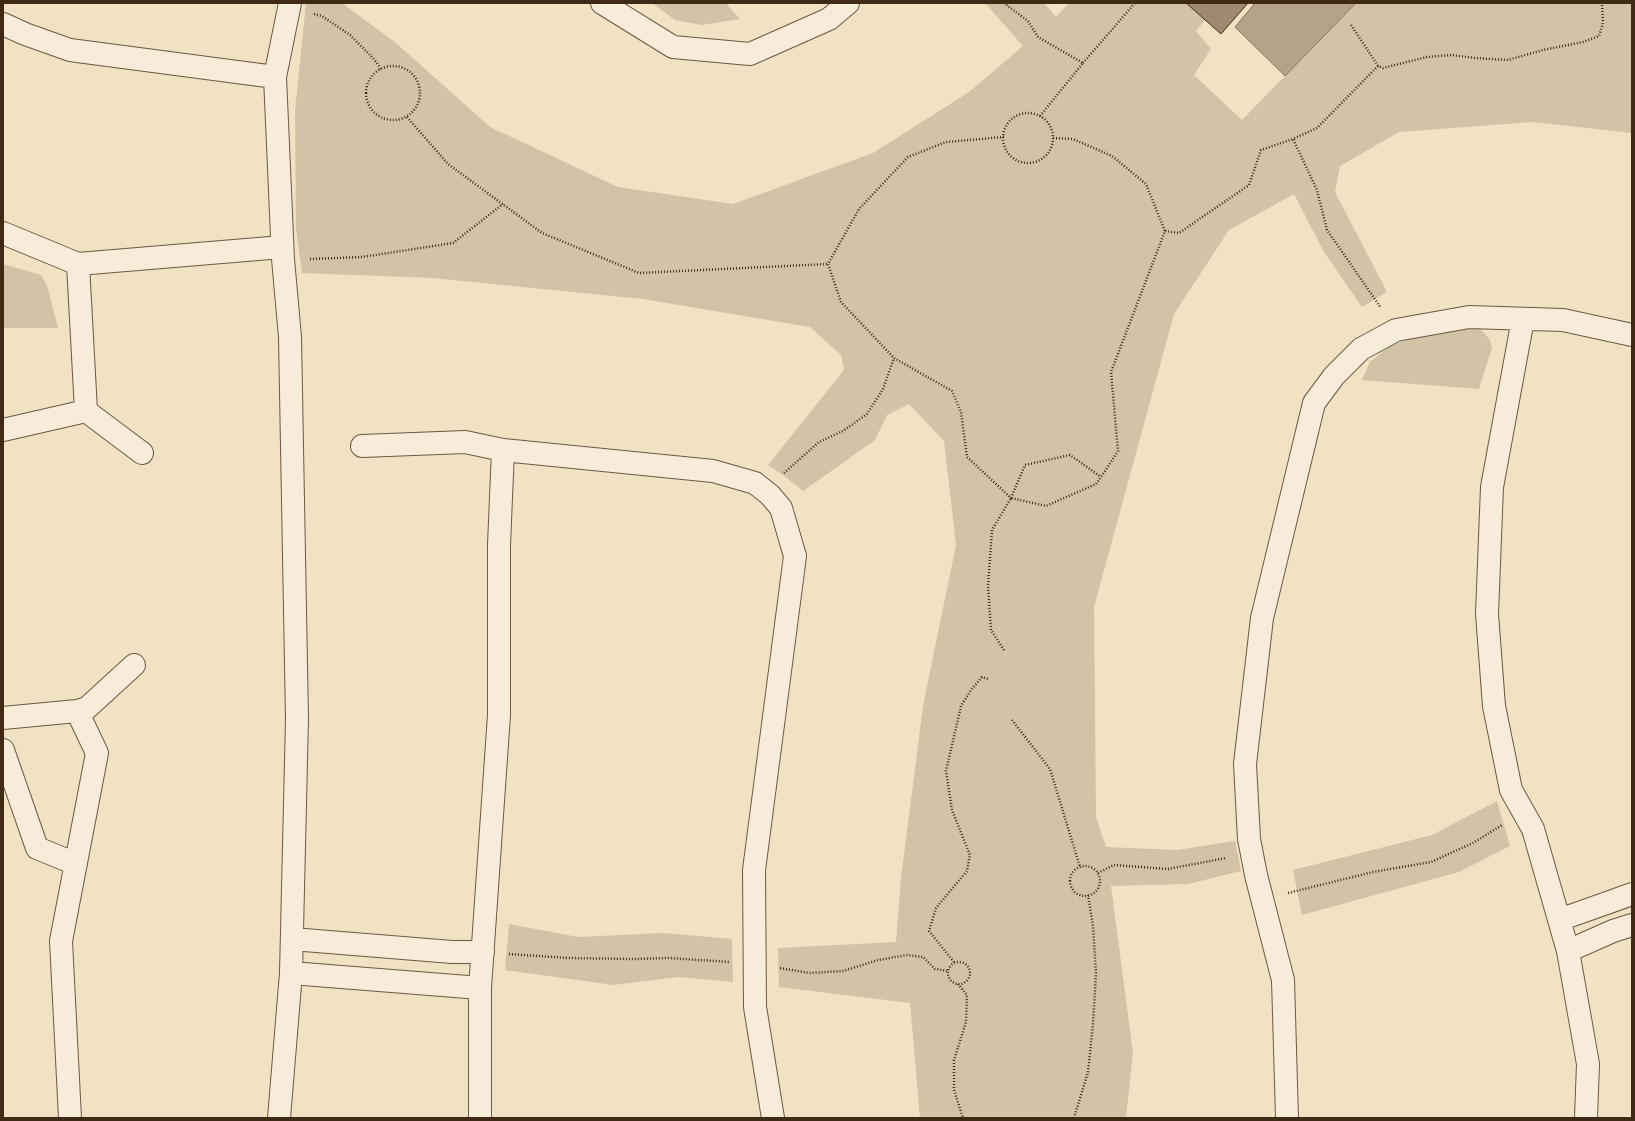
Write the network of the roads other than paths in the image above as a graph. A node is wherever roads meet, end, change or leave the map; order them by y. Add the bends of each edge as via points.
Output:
1 (602, 3) edge
2 (848, 3) edge
3 (289, 4) edge
4 (3, 24) edge
5 (275, 76) junction
6 (3, 233) edge
7 (282, 253) junction
8 (78, 264) junction
9 (1523, 319) junction
10 (1632, 335) edge
11 (86, 411) junction
12 (3, 430) edge
13 (362, 446) dead end
14 (503, 450) junction
15 (142, 453) dead end
16 (134, 665) dead end
17 (77, 711) junction
18 (3, 718) edge
19 (3, 750) edge
20 (76, 864) junction
21 (1632, 894) edge
22 (1559, 920) junction
23 (1632, 925) edge
24 (292, 939) junction
25 (1568, 951) junction
26 (483, 952) junction
27 (291, 973) junction
28 (480, 988) junction
29 (70, 1118) edge
30 (279, 1118) edge
31 (480, 1118) edge
32 (773, 1118) edge
33 (1288, 1118) edge
34 (1586, 1118) edge

1 - 2 street via 673,47 750,54 829,19
3 - 5 street
4 - 5 street via 70,50
5 - 7 street
6 - 8 street
7 - 8 street
7 - 24 street via 290,337 297,719
8 - 11 street
9 - 10 street via 1563,320
9 - 22 street via 1492,487 1487,614 1494,706 1511,790 1533,829
9 - 33 street via 1469,317 1396,330 1361,349 1334,376 1314,404 1262,618 1245,764 1249,839 1283,980
11 - 12 street
11 - 15 street
13 - 14 street via 465,442
14 - 26 street via 499,545 499,715
14 - 32 street via 713,471 755,482 766,490 781,508 795,556 754,870 755,1007
16 - 17 street via 87,708
17 - 18 street
17 - 20 street via 97,752
19 - 20 street via 38,848
20 - 29 street via 61,941
21 - 22 street
22 - 25 street
23 - 25 street
24 - 26 street via 452,952
24 - 27 street
25 - 34 street via 1588,1064
26 - 28 street
27 - 28 street
27 - 30 street
28 - 31 street

